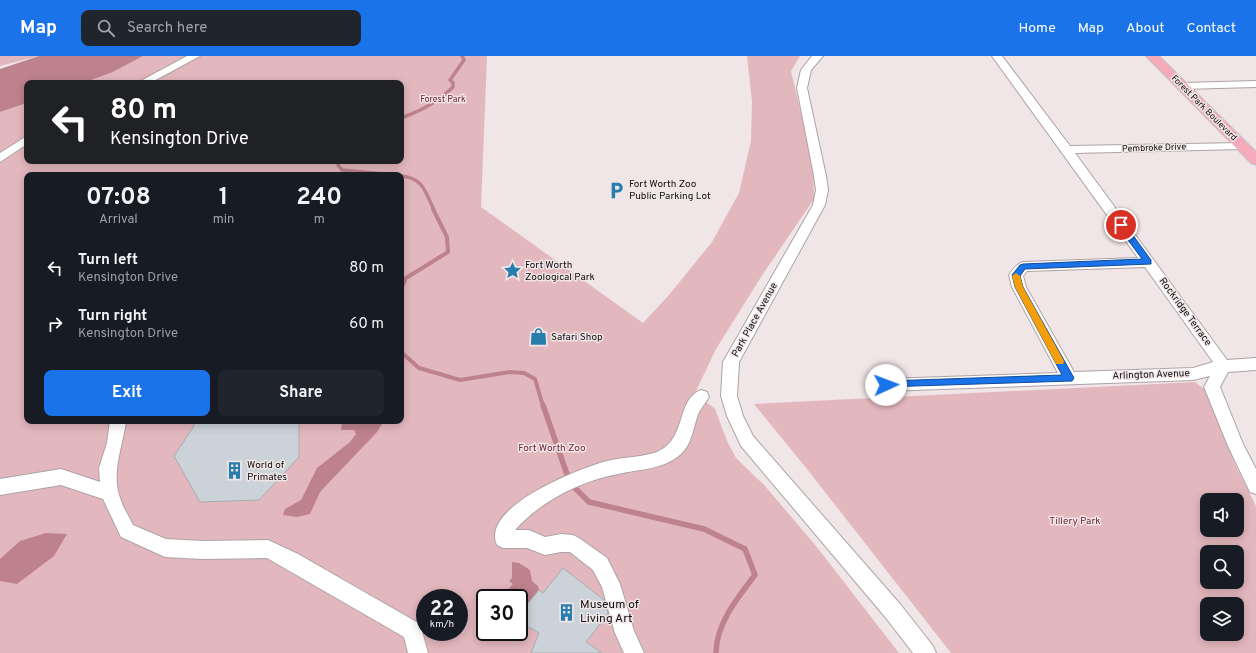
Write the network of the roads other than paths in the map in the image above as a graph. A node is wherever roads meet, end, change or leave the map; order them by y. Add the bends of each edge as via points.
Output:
1 (195, 56) edge
2 (818, 56) edge
3 (997, 56) edge
4 (1152, 56) edge
5 (148, 80) edge
6 (1256, 84) edge
7 (1182, 86) junction
8 (24, 141) edge
9 (1242, 146) junction
10 (1066, 150) junction
11 (0, 158) edge
12 (1256, 160) edge
13 (1148, 262) junction
14 (1256, 364) edge
15 (1222, 366) junction
16 (1069, 378) junction
17 (886, 385) dead end
18 (701, 397) dead end
19 (118, 424) edge
20 (1256, 486) edge
21 (0, 487) edge
22 (109, 493) junction
23 (418, 653) edge
24 (634, 653) edge
25 (926, 653) edge

1 - 5 street
2 - 25 street, Park Place Avenue via 810,63 803,76 802,88 820,176 820,205 731,362 729,396 747,441 894,611
3 - 10 street, Rockridge Terrace
4 - 7 main road, Forest Park Boulevard
6 - 7 street
7 - 9 main road, Forest Park Boulevard
8 - 11 street
9 - 10 street, Pembroke Drive
9 - 12 main road, Forest Park Boulevard
10 - 13 street, Rockridge Terrace
13 - 15 street, Rockridge Terrace via 1217,355
13 - 16 street via 1044,265 1023,267 1018,272 1016,275 1019,287
14 - 15 street, Arlington Avenue
15 - 16 street, Arlington Avenue via 1193,374
15 - 20 street via 1212,387 1236,446
16 - 17 street, Arlington Avenue
18 - 24 street via 690,413 685,435 676,448 662,457 608,469 552,490 513,520 503,539 529,539 545,546 573,544 600,564 611,584 625,633
19 - 22 street via 107,468
21 - 22 street via 61,477
22 - 23 street via 127,531 165,548 268,549 412,631

